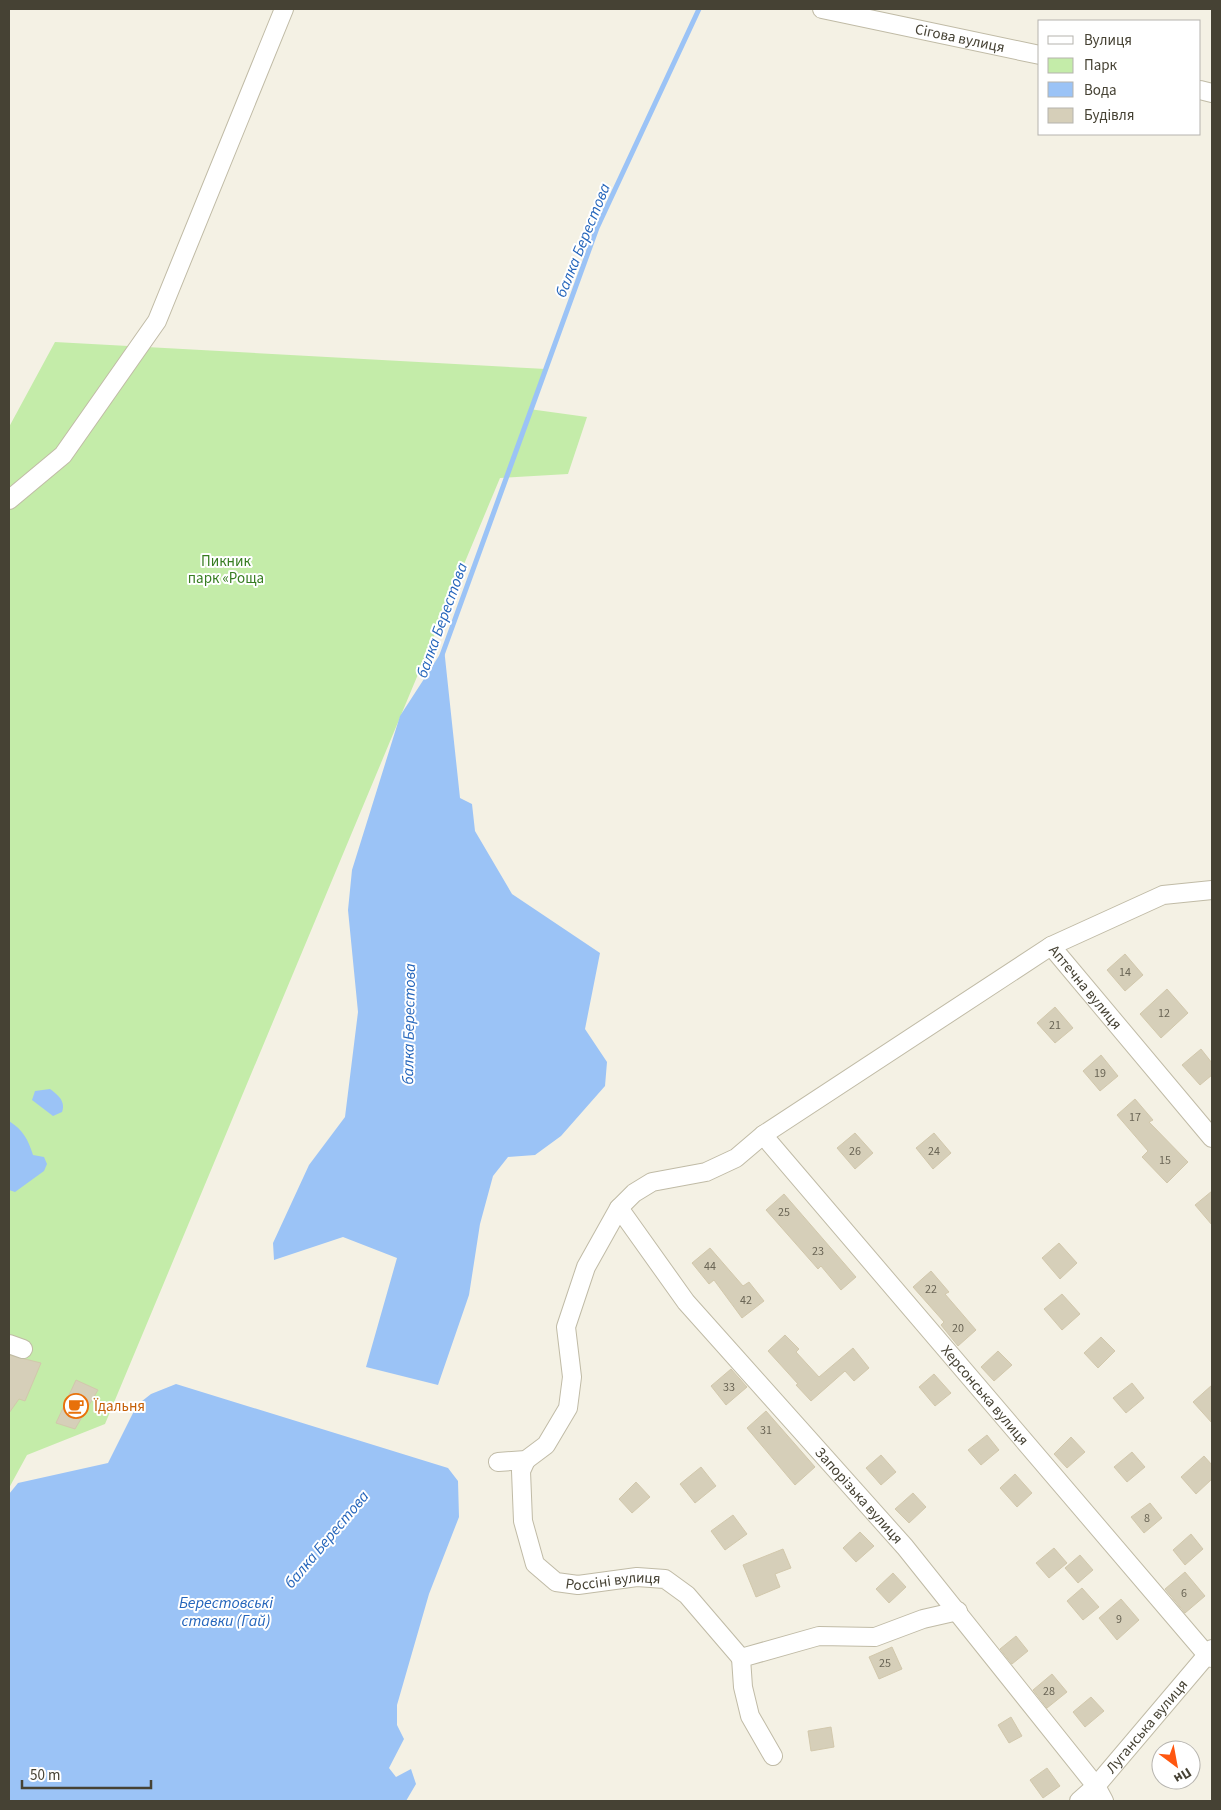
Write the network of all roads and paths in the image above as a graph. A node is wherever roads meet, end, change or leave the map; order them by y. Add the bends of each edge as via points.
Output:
1 (284, 9) edge
2 (822, 9) edge
3 (1038, 55) edge
4 (9, 500) edge
5 (1212, 890) edge
6 (1051, 946) junction
7 (763, 1135) junction
8 (1212, 1138) edge
9 (620, 1208) junction
10 (526, 1460) junction
11 (498, 1462) dead end
12 (958, 1611) junction
13 (1210, 1654) edge
14 (741, 1658) junction
15 (773, 1756) dead end
16 (1100, 1794) edge
17 (1079, 1801) edge

1 - 4 street via 157,321 63,454
2 - 3 street, Сігова вулиця
5 - 6 street, Аптечна вулиця via 1164,895
6 - 7 street
6 - 8 street, Аптечна вулиця
7 - 9 street via 736,1158 706,1172 652,1182 634,1193
7 - 13 street, Херсонська вулиця
9 - 10 street via 586,1267 566,1327 572,1377 568,1408 546,1445
9 - 12 street, Запорізька вулиця via 686,1302 905,1547
10 - 11 street
10 - 14 street, Россіні вулиця via 521,1471 523,1521 535,1564 556,1582 578,1585 637,1577 665,1579 687,1595
12 - 14 street via 923,1619 875,1637 819,1636
12 - 16 street, Запорізька вулиця
13 - 16 street, Луганська вулиця
14 - 15 street via 750,1716
16 - 17 street, Луганська вулиця

